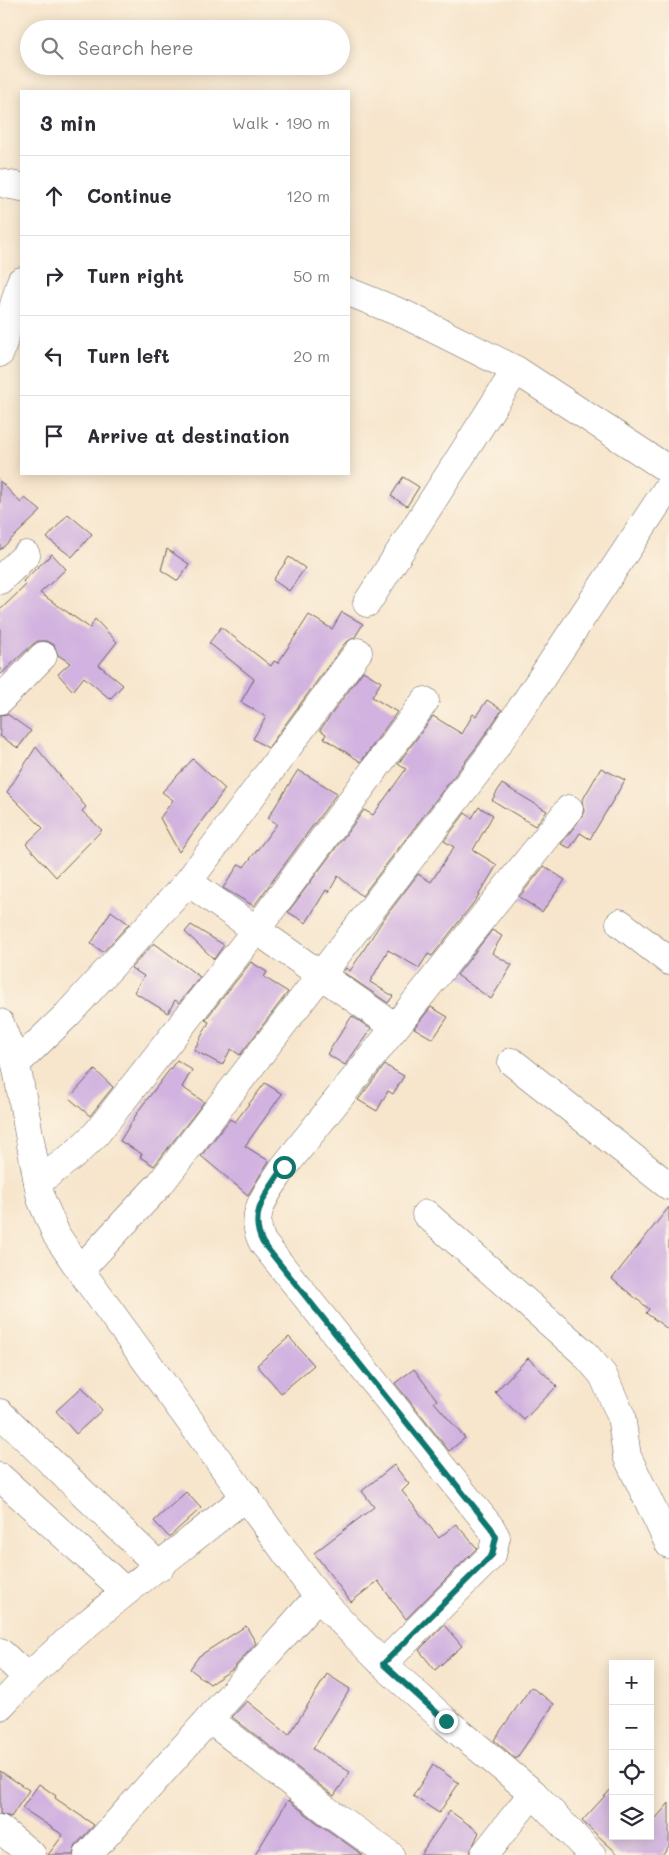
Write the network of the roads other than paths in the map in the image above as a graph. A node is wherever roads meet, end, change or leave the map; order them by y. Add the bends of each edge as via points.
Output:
1 (0, 183) edge
2 (20, 187) edge
3 (20, 284) edge
4 (350, 292) edge
5 (0, 352) edge
6 (516, 370) junction
7 (669, 470) edge
8 (669, 486) edge
9 (26, 556) dead end
10 (0, 580) edge
11 (367, 602) dead end
12 (358, 652) dead end
13 (43, 656) dead end
14 (0, 700) edge
15 (425, 701) dead end
16 (569, 809) dead end
17 (188, 882) junction
18 (620, 923) dead end
19 (256, 930) junction
20 (669, 961) edge
21 (321, 976) junction
22 (0, 1023) edge
23 (395, 1027) junction
24 (512, 1062) dead end
25 (16, 1064) junction
26 (38, 1182) junction
27 (669, 1186) edge
28 (426, 1214) dead end
29 (80, 1270) junction
30 (0, 1413) edge
31 (0, 1477) edge
32 (246, 1496) junction
33 (669, 1544) edge
34 (160, 1567) junction
35 (125, 1591) junction
36 (318, 1597) junction
37 (0, 1652) edge
38 (383, 1664) junction
39 (27, 1677) junction
40 (0, 1706) edge
41 (209, 1719) junction
42 (534, 1793) junction
43 (0, 1829) edge
44 (32, 1855) edge
45 (88, 1855) edge
46 (390, 1855) edge
47 (484, 1855) edge
48 (592, 1855) edge

1 - 2 street
3 - 5 street
4 - 6 street via 406,315
6 - 7 street
6 - 11 street
8 - 21 street via 491,754
9 - 10 street
12 - 17 street
13 - 14 street
15 - 19 street
16 - 23 street
17 - 19 street
17 - 25 street via 67,1015
18 - 20 street
19 - 21 street
19 - 26 street via 96,1134
21 - 23 street
21 - 29 street via 160,1184
22 - 25 street
23 - 38 street via 284,1167 256,1216 256,1231 263,1243 496,1537 492,1555
24 - 27 street
25 - 26 street
26 - 29 street via 41,1199 57,1236
28 - 33 street via 584,1353 603,1375 621,1416 627,1456
29 - 32 street
30 - 34 street
31 - 35 street
32 - 34 street
32 - 36 street
34 - 35 street
35 - 39 street
36 - 38 street
36 - 41 street
37 - 39 street
38 - 42 street
39 - 40 street
41 - 45 street
41 - 46 street
42 - 47 street
42 - 48 street
43 - 44 street

